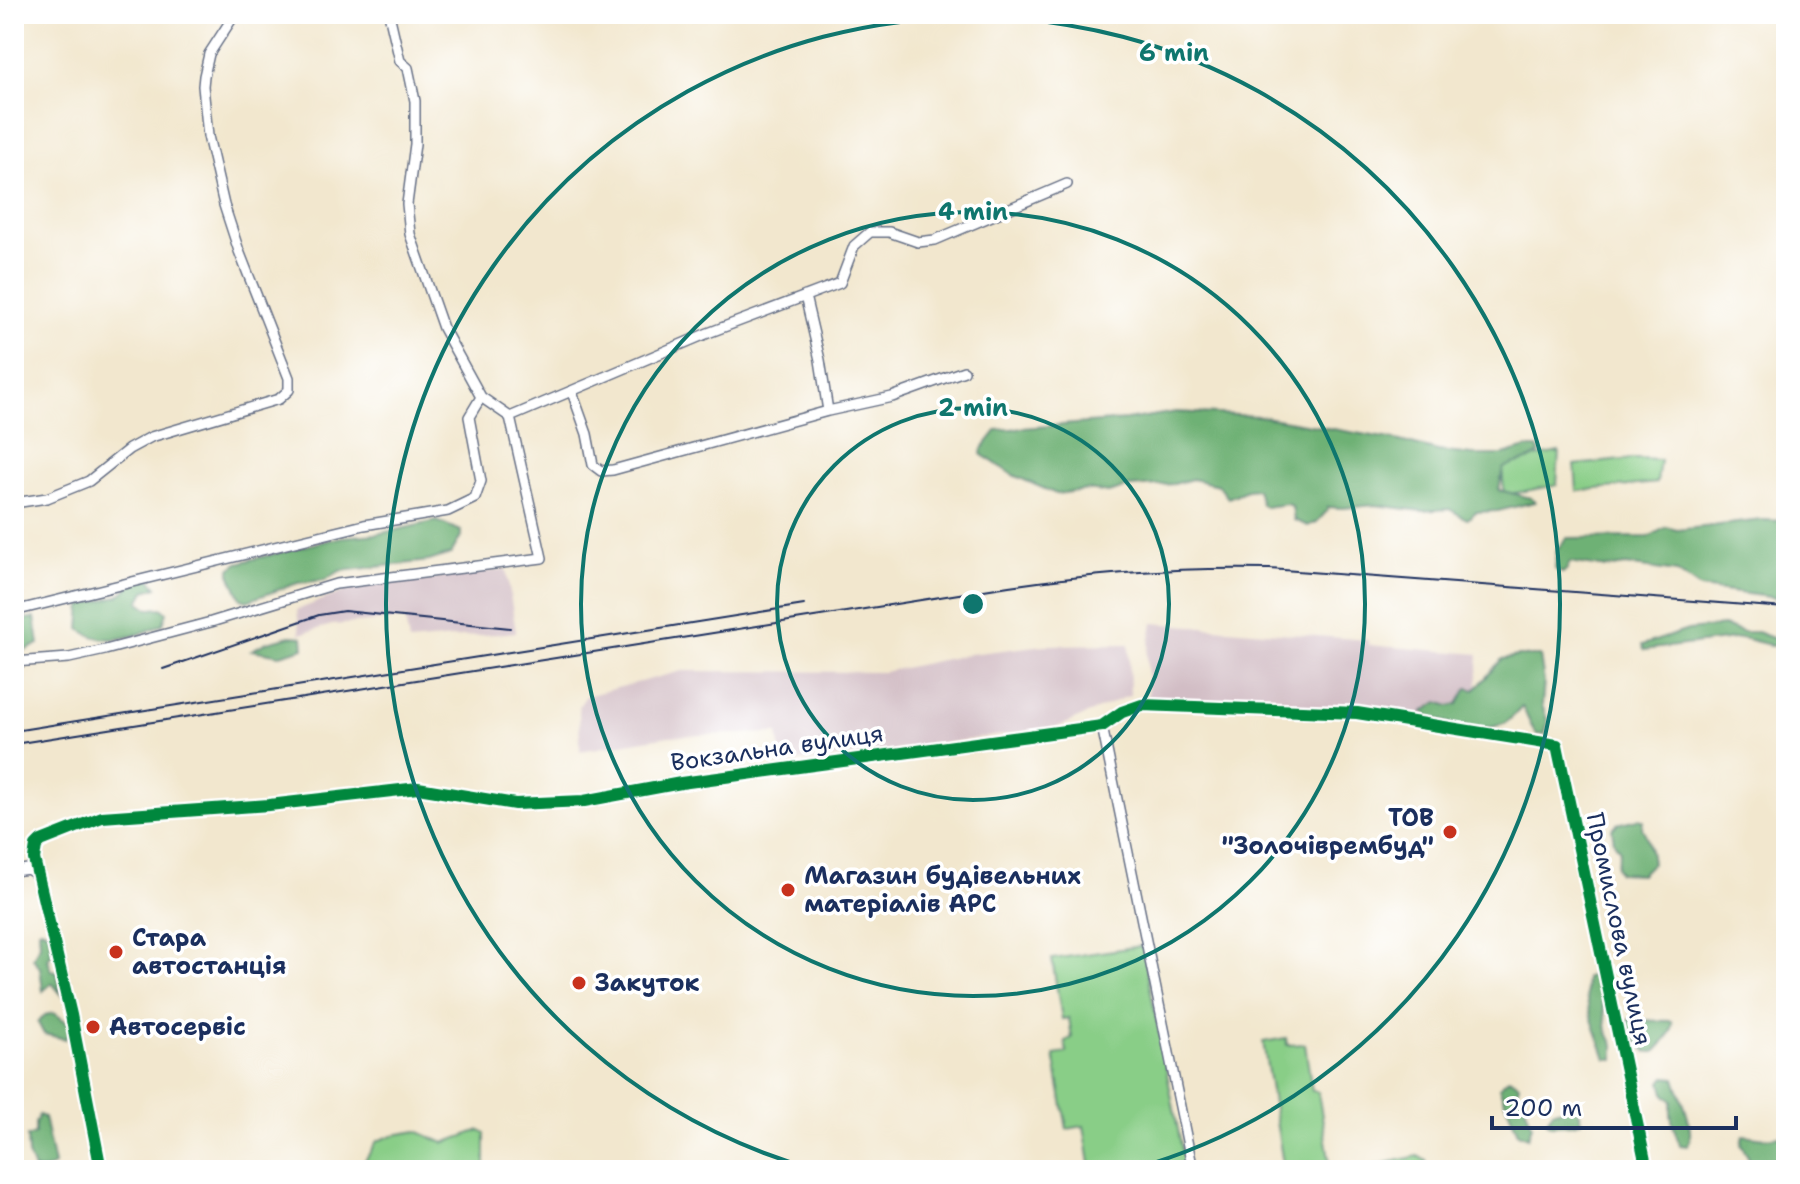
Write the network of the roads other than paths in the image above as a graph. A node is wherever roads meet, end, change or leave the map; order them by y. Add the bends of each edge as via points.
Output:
1 (235, 14) edge
2 (391, 14) edge
3 (1067, 184) dead end
4 (805, 296) junction
5 (964, 371) dead end
6 (572, 392) junction
7 (481, 397) junction
8 (828, 411) junction
9 (510, 417) junction
10 (14, 503) edge
11 (14, 611) edge
12 (14, 662) edge
13 (1102, 726) junction
14 (1557, 745) joint
15 (14, 871) edge
16 (39, 877) junction
17 (101, 1170) edge
18 (1193, 1170) edge
19 (1647, 1170) edge

1 - 10 street via 209,54 204,76 208,136 224,205 289,390 279,399 151,437 89,481 47,498
2 - 7 street via 415,101 407,204 410,234 443,328
3 - 4 street via 935,240 918,242 870,232 854,246 840,283
4 - 6 street
4 - 8 street
5 - 8 street via 892,397
6 - 8 street via 593,465 601,471
6 - 9 street
7 - 9 street
7 - 11 street via 469,417 481,481 475,498 464,505
9 - 12 street via 542,558 336,584 105,650
13 - 14 street, Вокзальна вулиця via 1142,705 1357,713
13 - 16 street, Вокзальна вулиця via 584,801 515,804 418,788 102,817 41,841 34,852
13 - 18 street
14 - 19 street, Промислова вулиця
15 - 16 street via 28,869
16 - 17 street, Вокзальна вулиця

